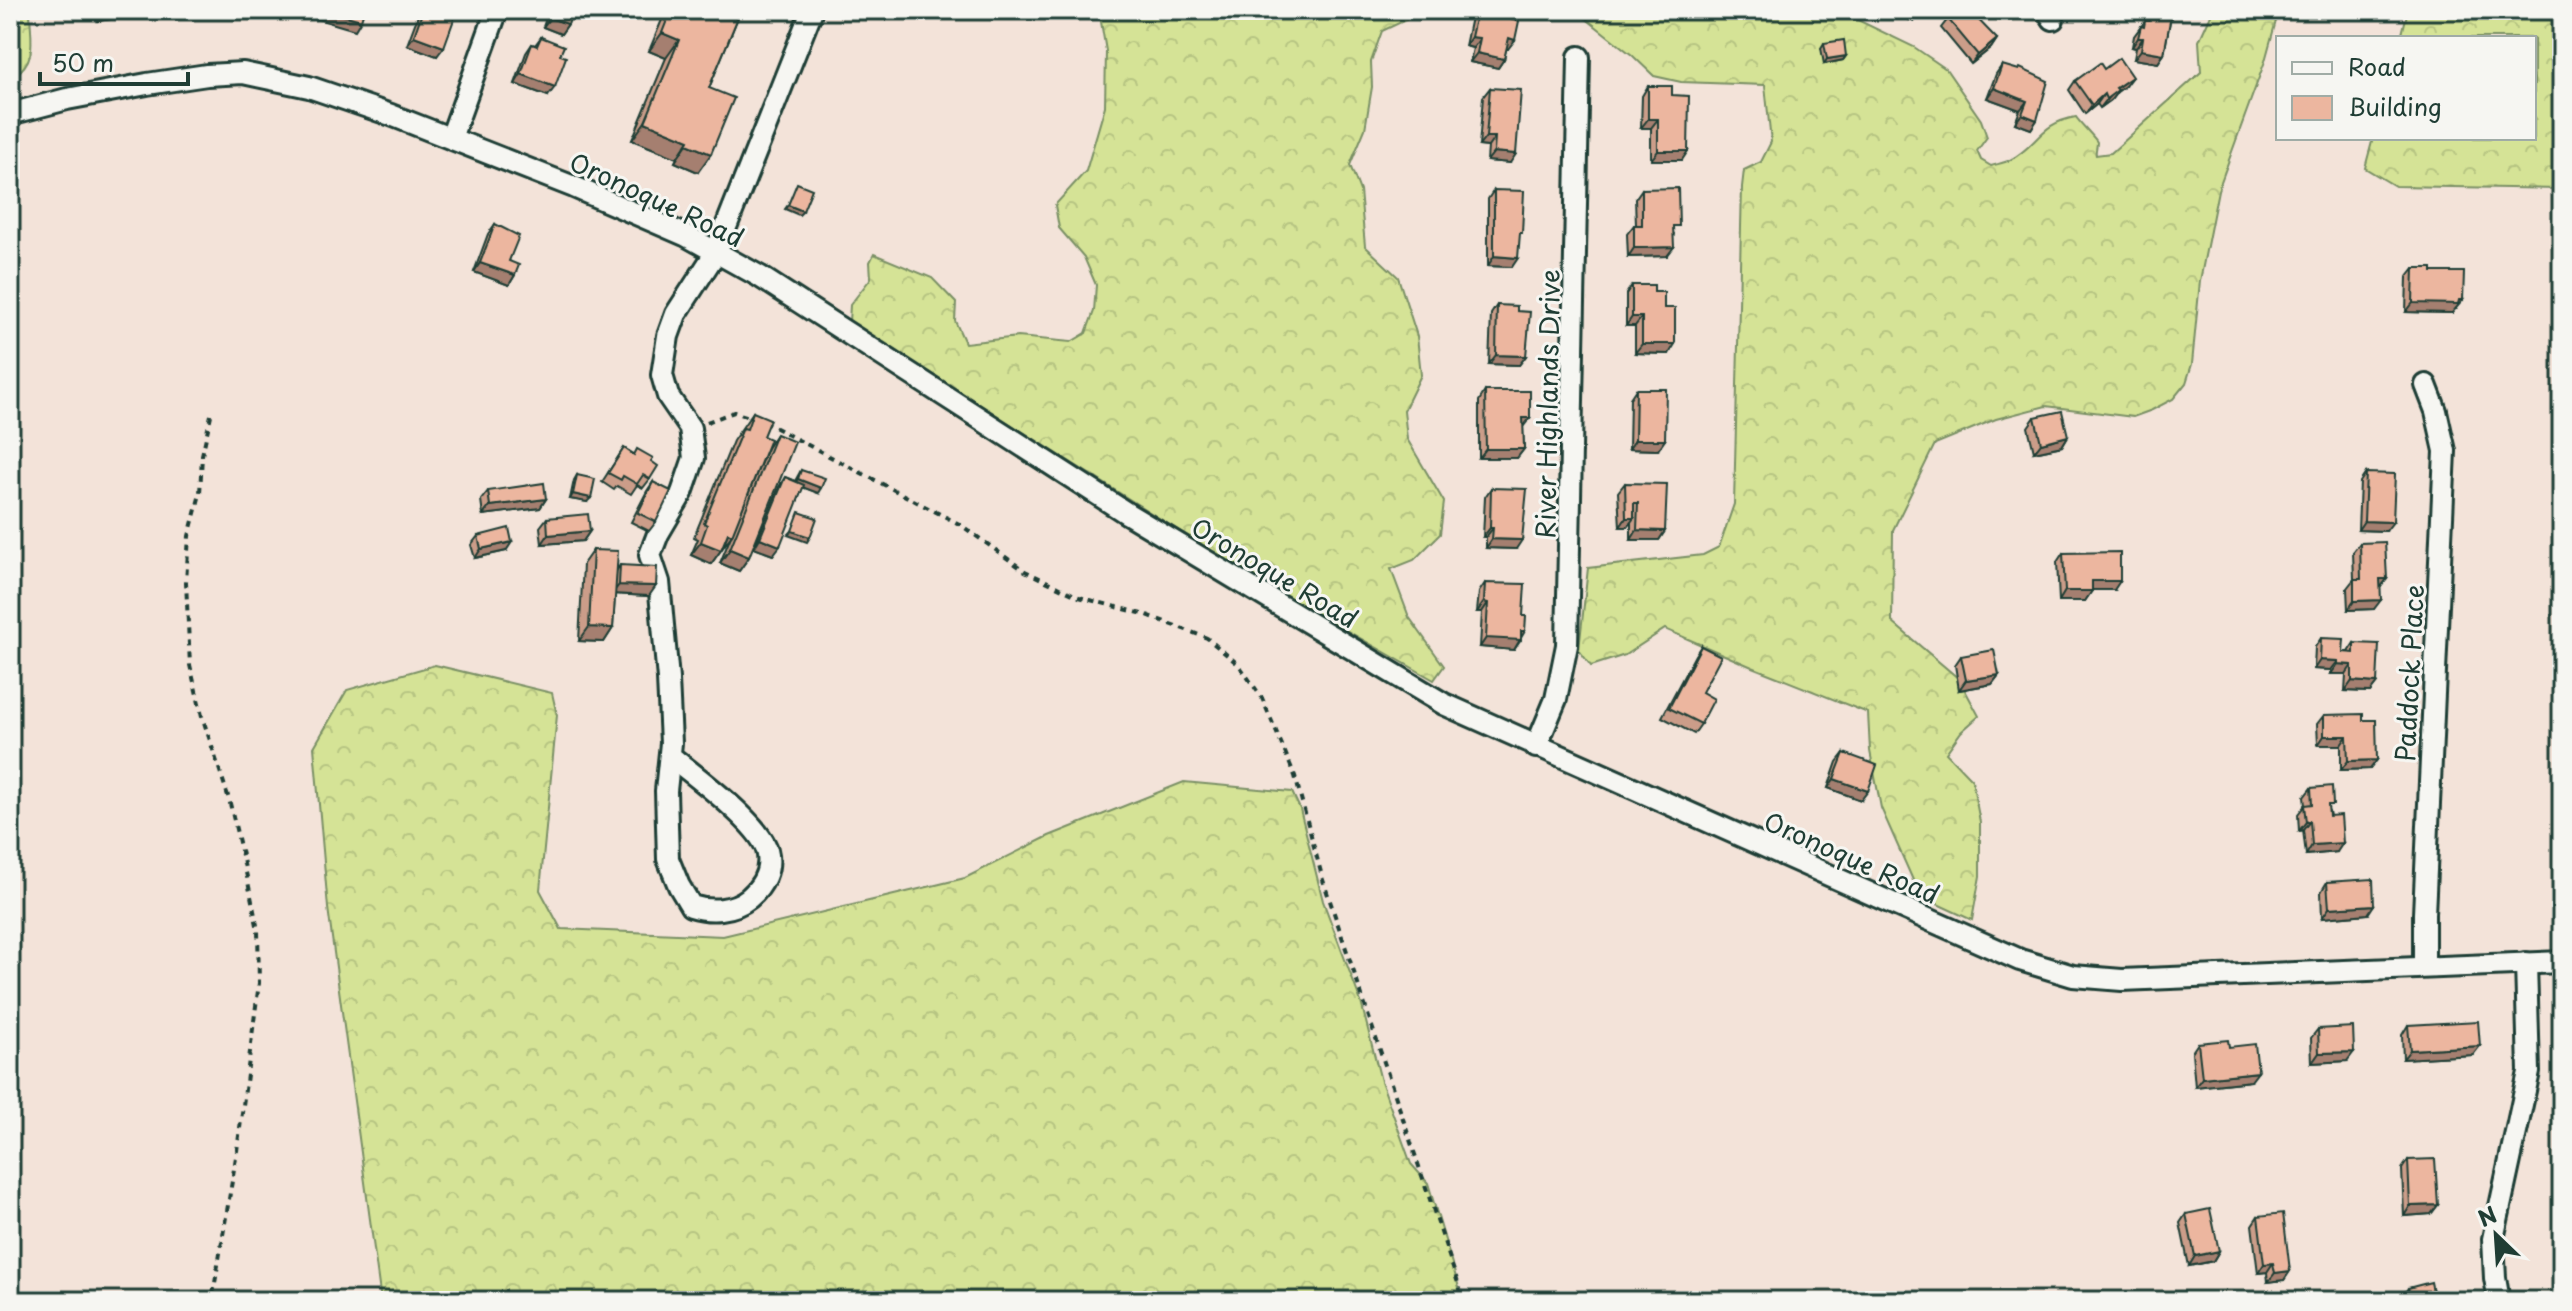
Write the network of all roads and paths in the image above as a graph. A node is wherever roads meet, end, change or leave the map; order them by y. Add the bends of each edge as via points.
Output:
1 (497, 10) edge
2 (812, 10) edge
3 (1579, 57) dead end
4 (10, 114) edge
5 (451, 138) junction
6 (716, 252) junction
7 (2426, 385) dead end
8 (211, 415) dead end
9 (690, 428) junction
10 (1536, 747) junction
11 (670, 756) junction
12 (2562, 962) edge
13 (2526, 963) junction
14 (2424, 966) junction
15 (212, 1301) edge
16 (1464, 1301) edge
17 (2499, 1301) edge

1 - 5 street
2 - 6 street
3 - 10 street, River Highlands Drive via 1568,631 1556,699
4 - 5 street, Oronoque Road via 147,84 243,73 309,87
5 - 6 street, Oronoque Road via 659,223
6 - 9 street via 676,314 662,375 668,396
6 - 10 street, Oronoque Road via 1213,566 1444,704
7 - 14 street, Paddock Place via 2445,451
8 - 15 path via 189,536 190,665 247,877 258,930 259,983
9 - 11 street via 694,458 650,555 659,582
9 - 16 path via 734,412 773,425 961,525 1025,571 1079,597 1207,638 1239,665 1262,698 1295,776 1328,895
10 - 14 street, Oronoque Road via 2020,960 2073,976 2155,980
11 - 11 street via 668,859 679,886 691,906 738,907 766,877 767,848 741,817
12 - 13 street, Oronoque Road
13 - 14 street, Oronoque Road
13 - 17 street via 2529,1072 2493,1239

